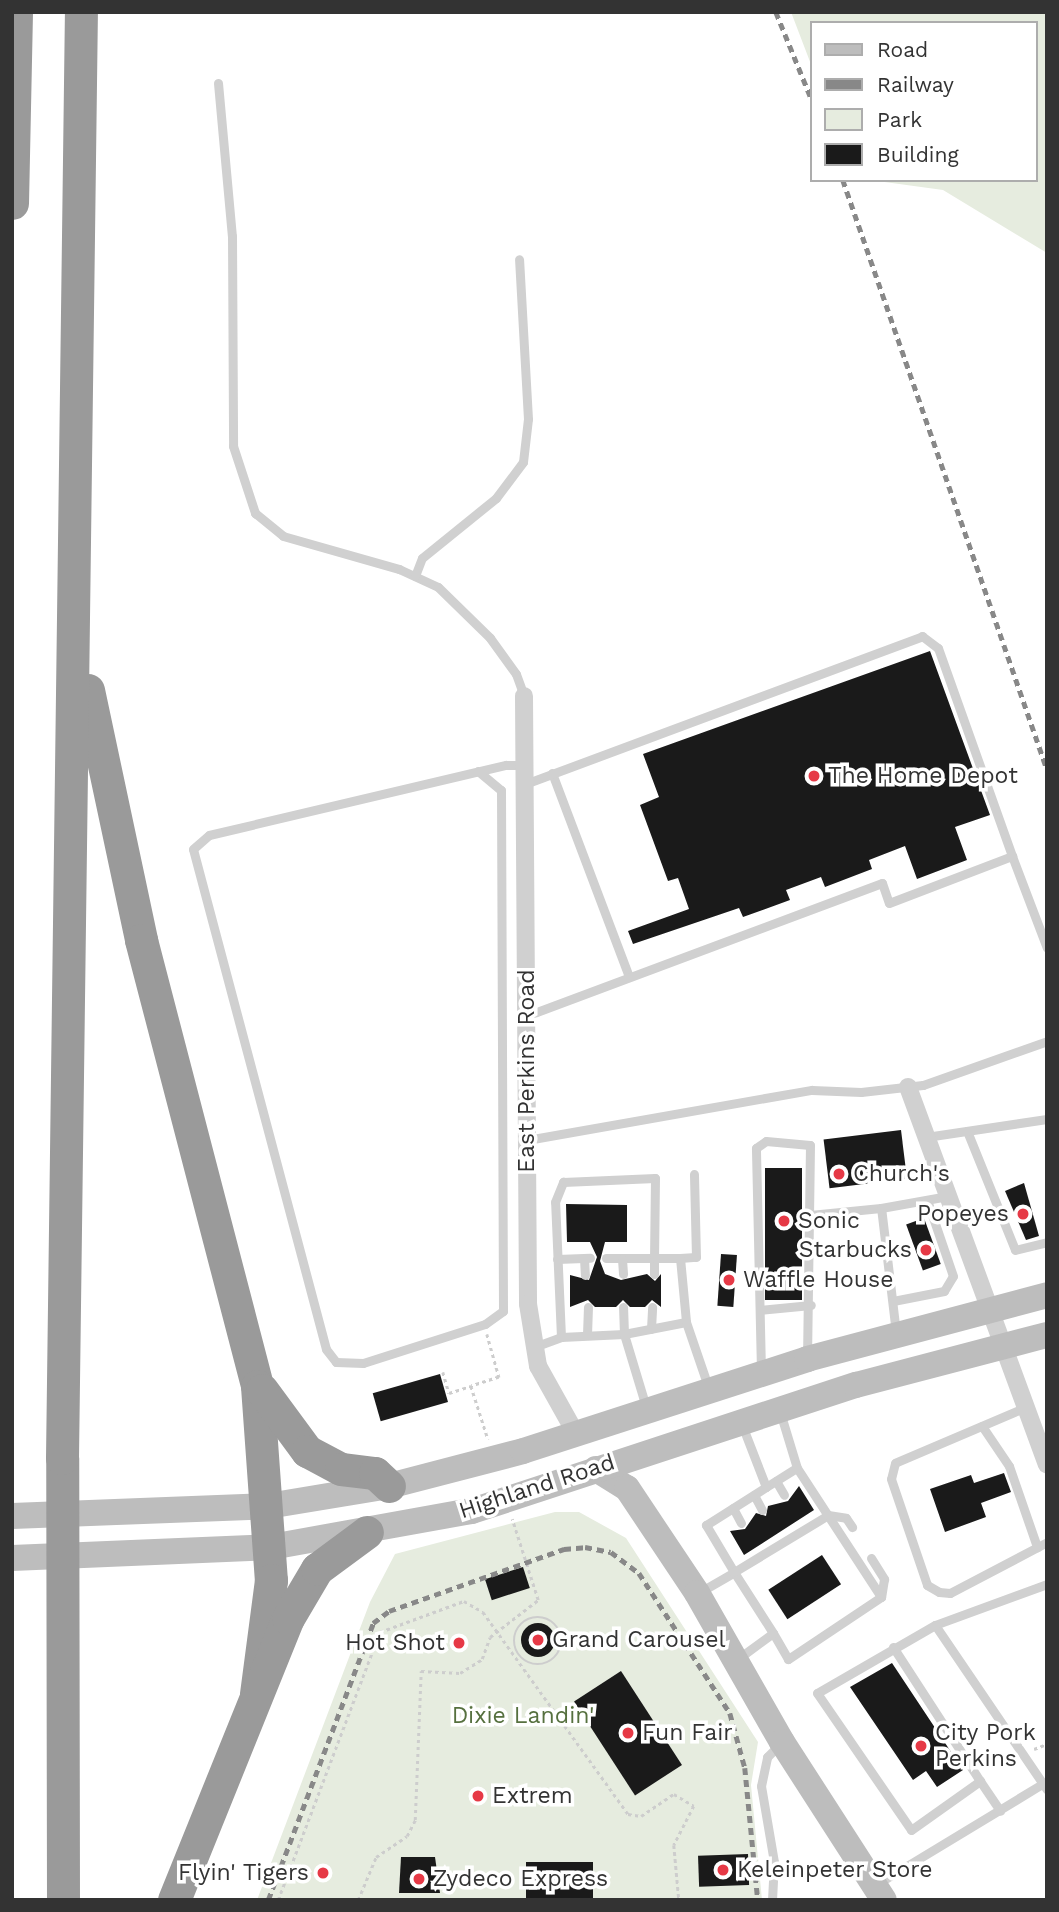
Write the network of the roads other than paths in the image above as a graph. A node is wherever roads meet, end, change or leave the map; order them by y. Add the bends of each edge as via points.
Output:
1 (16, 12) edge
2 (81, 12) edge
3 (218, 83) dead end
4 (12, 203) edge
5 (519, 259) dead end
6 (74, 565) junction
7 (415, 576) junction
8 (524, 696) joint
9 (525, 765) junction
10 (478, 771) junction
11 (552, 773) junction
12 (525, 784) junction
13 (1012, 856) junction
14 (1047, 948) edge
15 (629, 978) junction
16 (526, 1016) junction
17 (1047, 1041) edge
18 (908, 1087) junction
19 (1047, 1119) edge
20 (967, 1131) junction
21 (926, 1137) junction
22 (527, 1140) junction
23 (694, 1174) dead end
24 (948, 1196) junction
25 (927, 1200) junction
26 (881, 1208) junction
27 (810, 1215) junction
28 (1047, 1242) edge
29 (606, 1258) dead end
30 (654, 1258) junction
31 (680, 1258) junction
32 (558, 1259) junction
33 (622, 1259) junction
34 (623, 1274) dead end
35 (654, 1274) dead end
36 (585, 1275) dead end
37 (1047, 1295) edge
38 (893, 1301) junction
39 (811, 1305) junction
40 (587, 1307) dead end
41 (623, 1307) dead end
42 (652, 1307) dead end
43 (989, 1308) junction
44 (760, 1310) junction
45 (686, 1322) junction
46 (651, 1329) junction
47 (896, 1333) junction
48 (624, 1334) junction
49 (587, 1335) junction
50 (1047, 1335) edge
51 (561, 1337) junction
52 (1003, 1346) junction
53 (534, 1347) junction
54 (807, 1359) junction
55 (761, 1373) junction
56 (709, 1391) junction
57 (259, 1400) junction
58 (1026, 1407) junction
59 (647, 1410) junction
60 (779, 1411) junction
61 (740, 1420) junction
62 (982, 1426) junction
63 (576, 1434) junction
64 (1046, 1463) edge
65 (797, 1468) junction
66 (596, 1469) junction
67 (776, 1481) junction
68 (389, 1486) junction
69 (766, 1487) junction
70 (353, 1493) junction
71 (754, 1495) junction
72 (784, 1495) dead end
73 (268, 1506) junction
74 (733, 1508) junction
75 (762, 1510) dead end
76 (828, 1514) junction
77 (12, 1516) edge
78 (797, 1520) dead end
79 (741, 1523) dead end
80 (852, 1527) dead end
81 (803, 1530) junction
82 (367, 1532) junction
83 (775, 1534) dead end
84 (1047, 1542) edge
85 (780, 1544) junction
86 (271, 1547) junction
87 (755, 1547) dead end
88 (1037, 1547) junction
89 (760, 1557) junction
90 (12, 1558) edge
91 (871, 1558) dead end
92 (734, 1572) junction
93 (1047, 1584) edge
94 (698, 1593) junction
95 (881, 1597) junction
96 (935, 1625) junction
97 (773, 1633) junction
98 (893, 1647) junction
99 (737, 1659) junction
100 (256, 1695) junction
101 (782, 1742) junction
102 (980, 1781) junction
103 (1044, 1787) edge
104 (1000, 1811) junction
105 (880, 1893) edge
106 (63, 1900) edge
107 (174, 1900) edge
108 (772, 1900) edge

1 - 4 highway
2 - 6 highway
3 - 7 lane via 232,236 233,446 255,513 283,536
5 - 7 lane via 528,419 523,462 496,498 422,558
6 - 57 highway via 96,736 141,940
6 - 106 highway via 62,1458
7 - 8 lane via 438,587 489,638 516,674
8 - 9 street, East Perkins Road
9 - 10 lane
9 - 12 street, East Perkins Road
10 - 10 lane via 209,835 193,849 326,1349 336,1362 363,1363 485,1324 502,1311 501,790
11 - 12 lane
11 - 13 lane via 922,636 939,648
11 - 15 lane
12 - 16 street, East Perkins Road
13 - 14 lane
13 - 15 lane via 889,903 882,884
15 - 16 lane
16 - 22 street, East Perkins Road
17 - 18 lane via 954,1077
18 - 21 street
18 - 22 lane via 812,1090 743,1106
19 - 20 lane
20 - 21 lane
20 - 28 lane via 1015,1250
21 - 24 street
22 - 53 street, East Perkins Road via 528,1304
23 - 31 lane via 696,1257
24 - 25 lane
24 - 43 street
25 - 26 lane
25 - 38 lane via 953,1276 944,1291
26 - 27 lane
26 - 38 lane
27 - 39 lane
27 - 44 lane via 810,1145 766,1141 756,1148
29 - 33 lane
30 - 31 lane
30 - 32 lane via 655,1178 610,1177 563,1182 555,1202
30 - 33 lane
30 - 35 lane
31 - 45 lane
32 - 36 lane via 587,1258
32 - 51 lane
33 - 34 lane
37 - 43 main road, Highland Road
38 - 47 lane
39 - 44 lane
39 - 54 lane via 805,1316
40 - 49 lane
41 - 48 lane
42 - 46 lane
43 - 47 main road, Highland Road
43 - 52 street
44 - 55 lane
45 - 46 lane
45 - 56 lane
46 - 48 lane
47 - 54 main road, Highland Road
48 - 49 lane
48 - 59 lane
49 - 51 lane
50 - 52 main road, Highland Road
51 - 53 lane
52 - 58 street
52 - 60 main road, Highland Road
53 - 63 street, East Perkins Road via 548,1392
54 - 55 main road, Highland Road
55 - 56 main road, Highland Road
56 - 59 main road, Highland Road
57 - 68 highway via 307,1451 341,1469 375,1473
57 - 70 highway via 278,1444 300,1466
57 - 73 highway
58 - 62 lane
58 - 64 street
59 - 63 main road, Highland Road
60 - 61 main road, Highland Road
60 - 65 lane
61 - 66 main road, Highland Road
61 - 69 lane
62 - 88 lane via 1009,1466
62 - 88 lane via 890,1470 927,1585 950,1593
63 - 66 main road
63 - 68 main road, Highland Road
65 - 67 lane
65 - 76 lane
66 - 82 main road, Highland Road via 472,1511
66 - 94 main road via 627,1488
66 - 101 main road via 767,1731
67 - 69 lane
67 - 72 lane
68 - 70 main road, Highland Road
69 - 71 lane
70 - 73 main road, Highland Road
71 - 74 lane
71 - 75 lane
73 - 77 main road, Highland Road
73 - 86 highway
74 - 79 lane
74 - 92 lane via 706,1525
76 - 80 lane via 846,1518
76 - 81 lane
76 - 95 lane
78 - 81 lane
81 - 85 lane
82 - 86 main road, Highland Road
82 - 100 highway via 317,1569 288,1618
83 - 85 lane
84 - 88 lane
85 - 89 lane
86 - 90 main road, Highland Road
86 - 100 highway
87 - 89 lane
89 - 92 lane
91 - 95 lane via 884,1579
92 - 94 lane
92 - 97 lane
93 - 96 lane
94 - 99 main road
95 - 97 lane via 788,1659
96 - 98 lane
96 - 103 lane
97 - 99 lane
98 - 102 lane
98 - 102 lane via 817,1693 911,1830
99 - 101 main road
100 - 107 highway
101 - 105 main road
101 - 108 lane via 766,1757 761,1786 774,1862
102 - 104 lane
103 - 104 lane
104 - 105 lane

